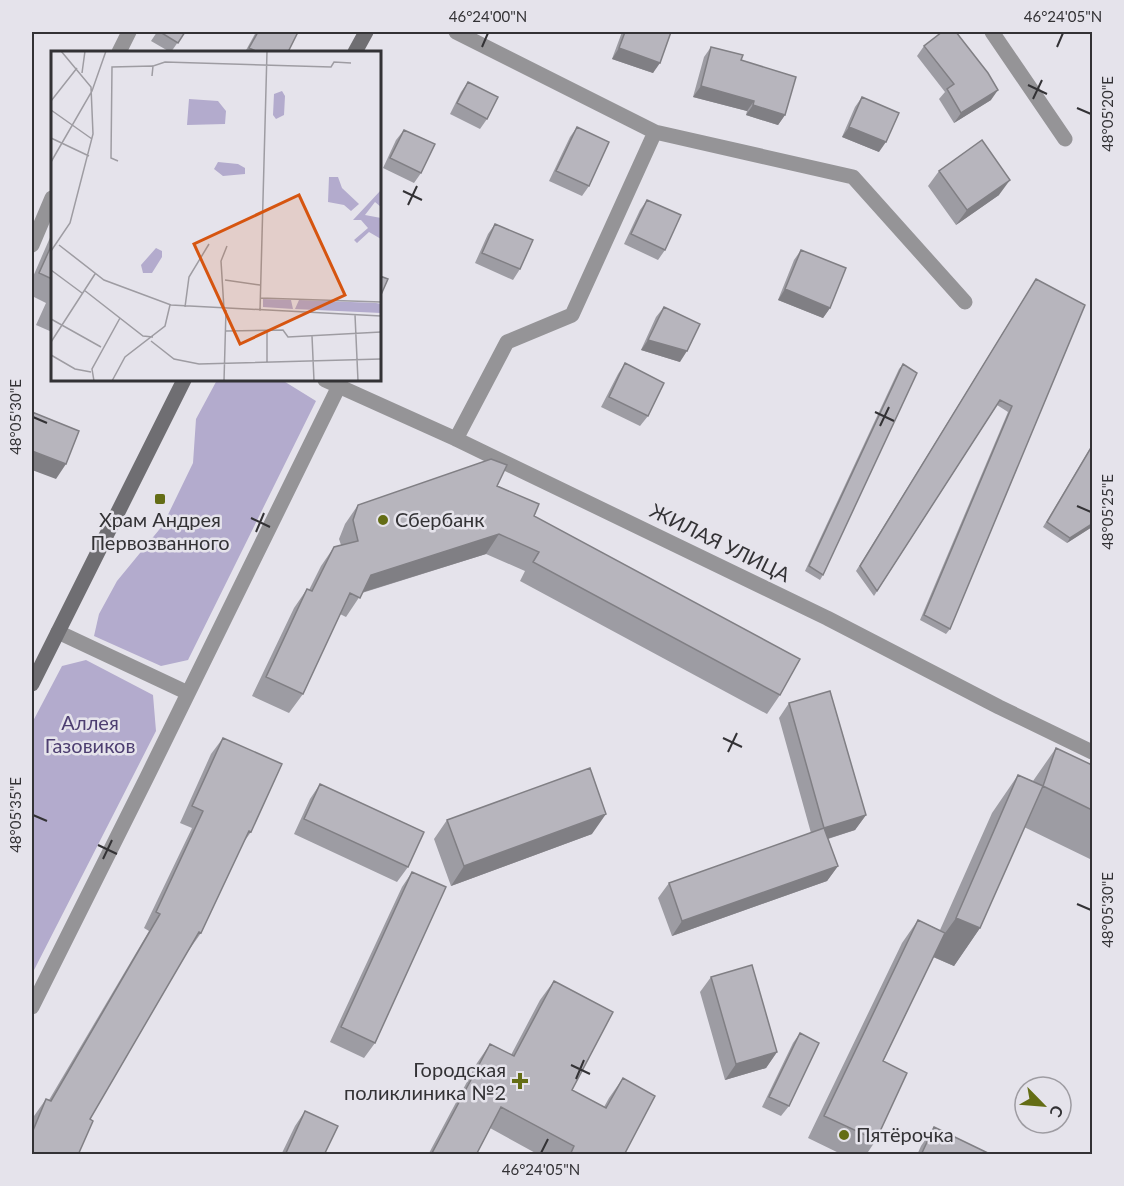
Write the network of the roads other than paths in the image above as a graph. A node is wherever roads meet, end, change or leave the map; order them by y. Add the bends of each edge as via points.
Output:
1 (129, 32) edge
2 (366, 32) edge
3 (456, 32) edge
4 (992, 32) edge
5 (120, 51) edge
6 (356, 51) edge
7 (655, 132) junction
8 (1065, 139) dead end
9 (51, 200) edge
10 (32, 245) edge
11 (965, 302) dead end
12 (184, 381) edge
13 (332, 383) edge
14 (456, 439) junction
15 (58, 632) junction
16 (32, 684) edge
17 (188, 693) junction
18 (1092, 752) edge
19 (32, 1007) edge

1 - 5 street
2 - 6 main road
3 - 7 street
4 - 8 street
7 - 11 street via 853,177
7 - 14 street via 572,315 507,342
9 - 10 street
12 - 15 main road
13 - 14 street, ЖИЛАЯ УЛИЦА
13 - 17 street
14 - 18 street, ЖИЛАЯ УЛИЦА via 827,618
15 - 16 main road
15 - 17 street
17 - 19 street

